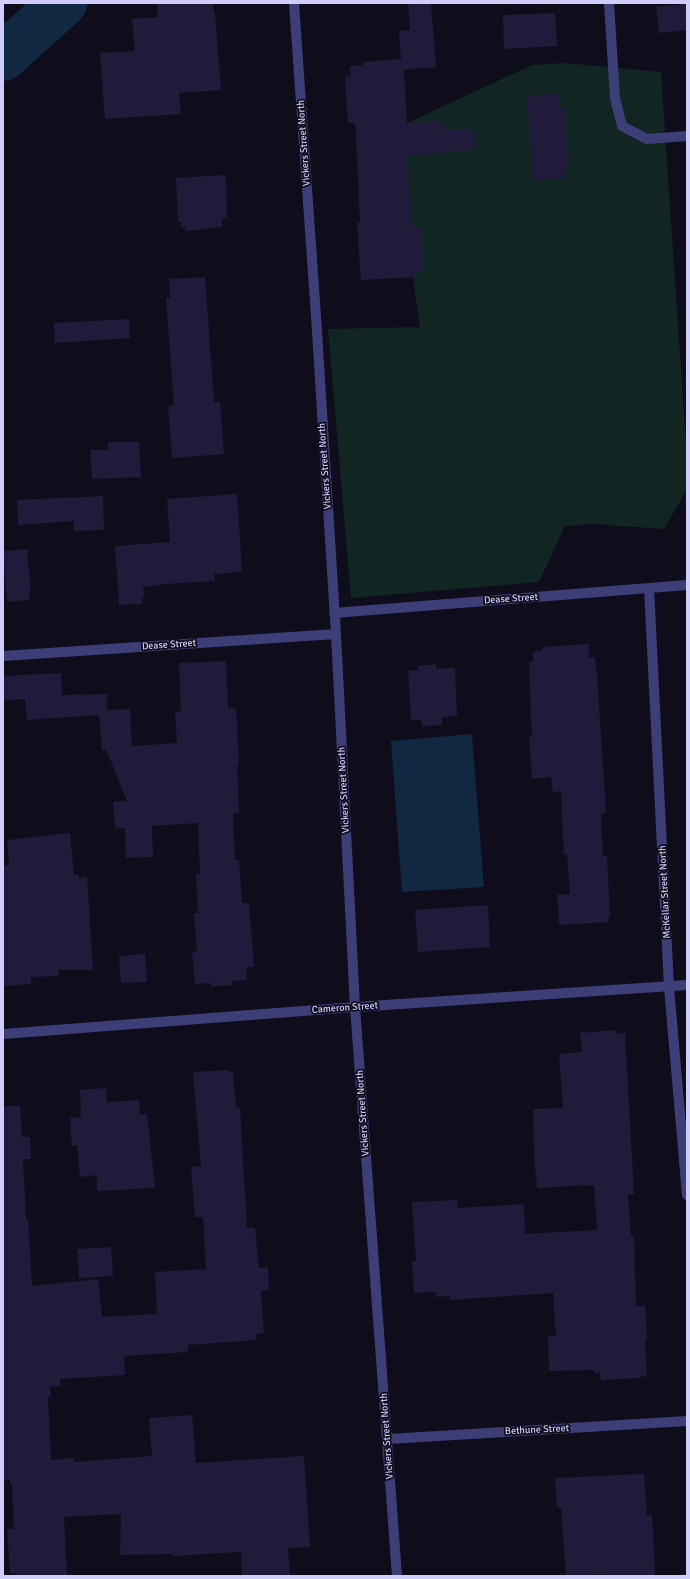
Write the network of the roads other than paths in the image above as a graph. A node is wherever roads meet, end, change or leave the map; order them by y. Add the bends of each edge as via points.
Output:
1 (294, 3) edge
2 (608, 3) edge
3 (687, 136) edge
4 (687, 585) edge
5 (649, 588) junction
6 (334, 613) junction
7 (336, 634) junction
8 (3, 656) edge
9 (687, 985) edge
10 (670, 987) junction
11 (355, 1007) junction
12 (3, 1034) edge
13 (687, 1195) edge
14 (687, 1422) edge
15 (388, 1439) junction
16 (397, 1576) edge

1 - 6 street, Vickers Street North
2 - 3 street via 615,98 622,126 647,139
4 - 5 street, Dease Street
5 - 6 street, Dease Street
5 - 10 street, McKellar Street North
6 - 7 street, Vickers Street North
7 - 8 street, Dease Street
7 - 11 street, Vickers Street North
9 - 10 street, Cameron Street
10 - 11 street, Cameron Street
10 - 13 street, McKellar Street North
11 - 12 street, Cameron Street
11 - 15 street, Vickers Street North
14 - 15 street, Bethune Street
15 - 16 street, Vickers Street North

